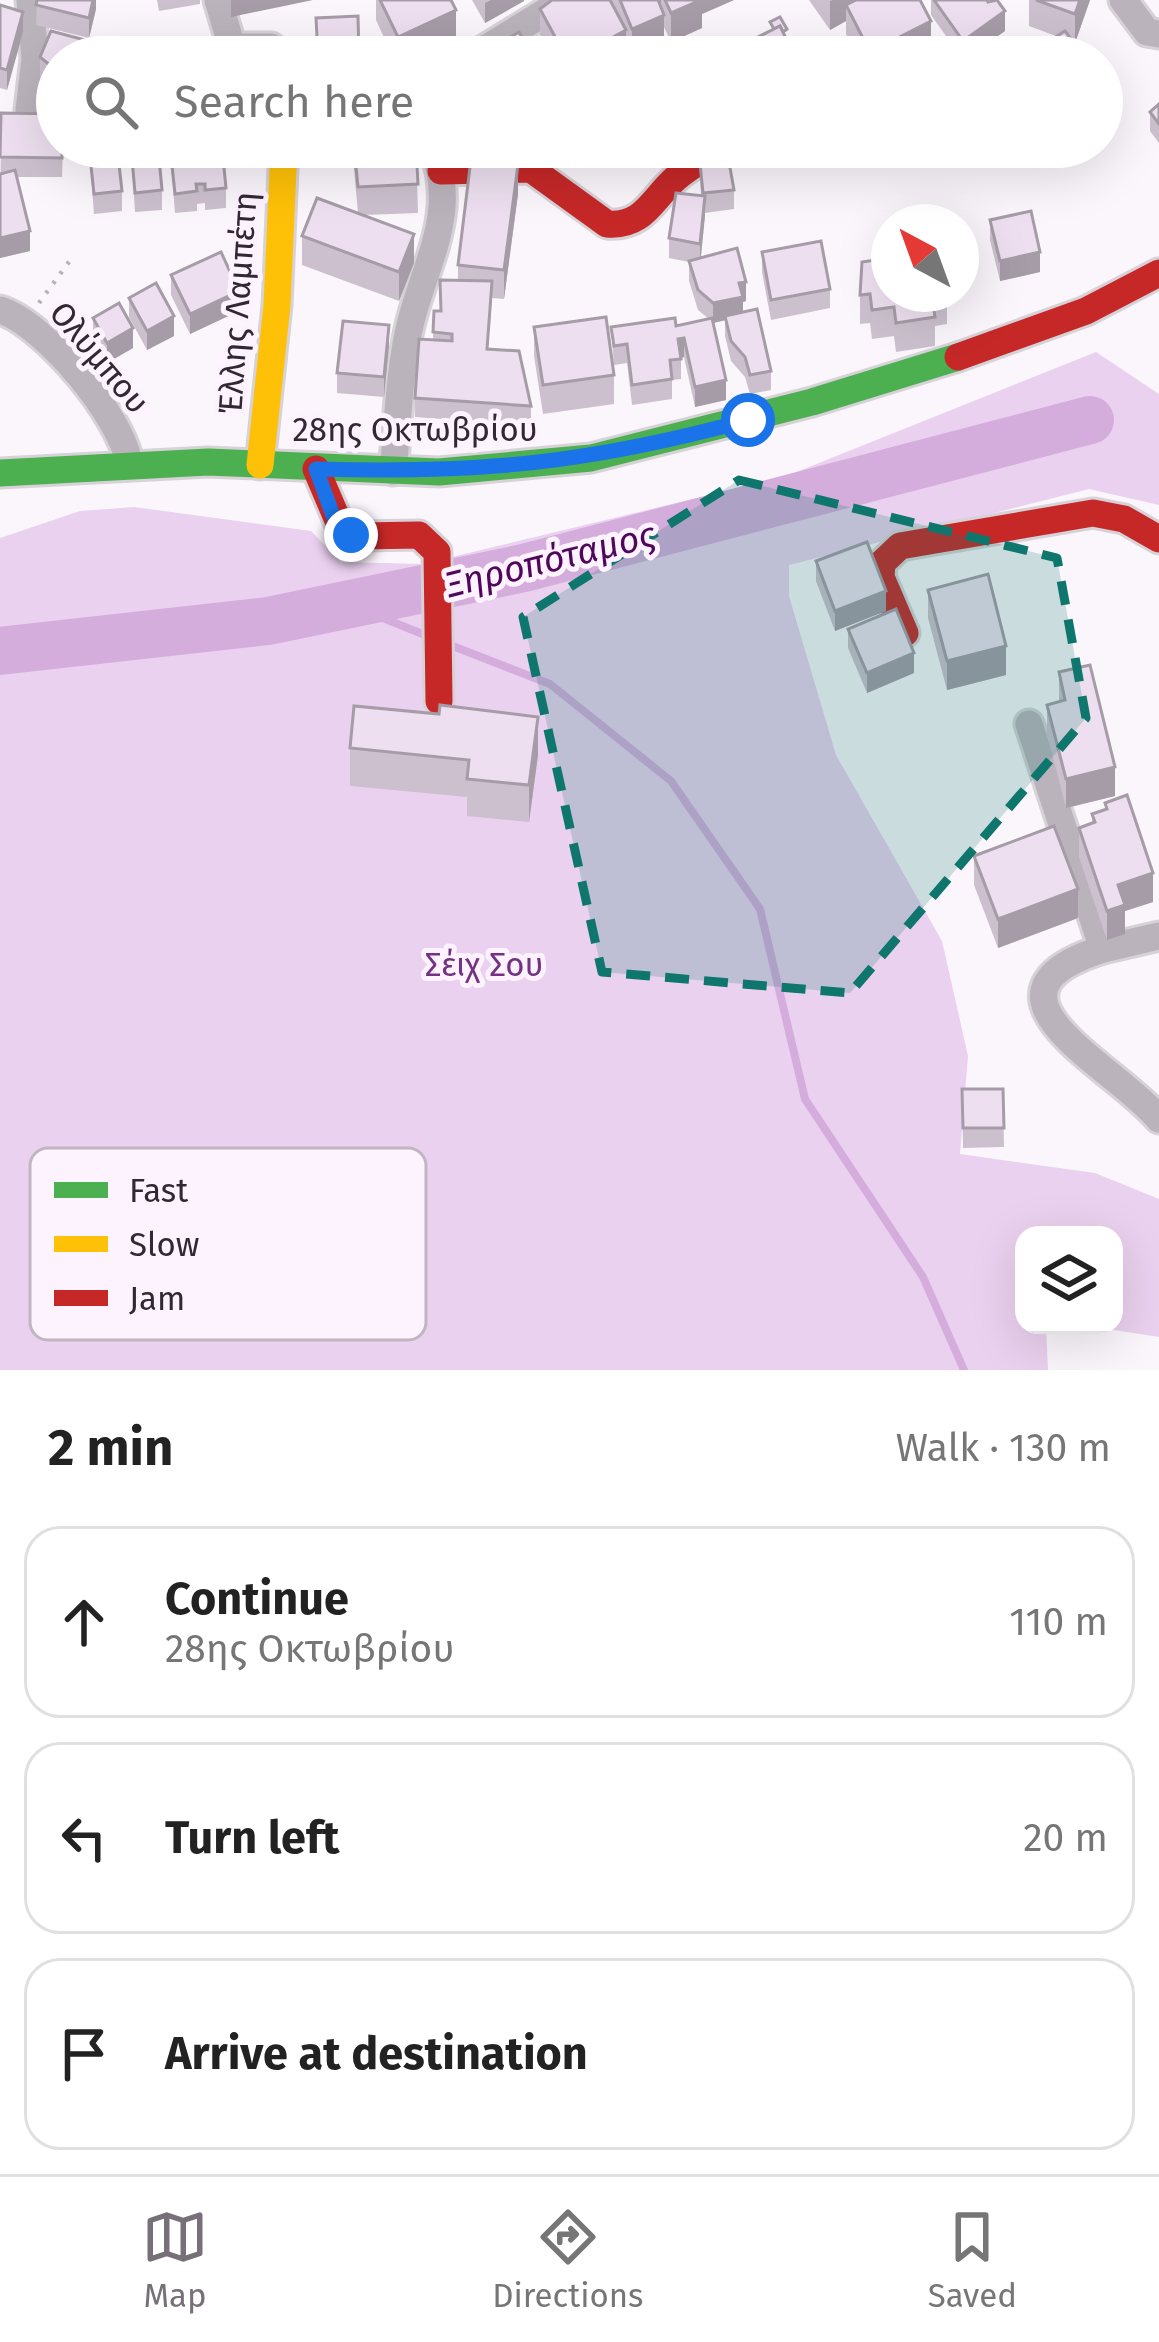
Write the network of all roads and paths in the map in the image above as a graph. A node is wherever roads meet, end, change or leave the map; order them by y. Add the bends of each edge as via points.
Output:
1 (30, 0) edge
2 (218, 0) edge
3 (565, 0) edge
4 (1123, 0) edge
5 (1159, 34) edge
6 (229, 36) edge
7 (506, 36) edge
8 (28, 110) edge
9 (283, 168) edge
10 (437, 168) edge
11 (522, 168) edge
12 (691, 168) edge
13 (71, 259) dead end
14 (1159, 273) edge
15 (0, 310) edge
16 (29, 323) junction
17 (129, 463) junction
18 (260, 465) junction
19 (316, 469) junction
20 (394, 471) junction
21 (0, 472) edge
22 (1159, 539) edge
23 (905, 633) edge
24 (439, 701) edge
25 (1029, 724) dead end
26 (1159, 937) edge
27 (1103, 949) junction
28 (1159, 1120) edge

1 - 8 street via 35,59
2 - 6 street
3 - 7 street
4 - 5 street via 1147,32
9 - 18 street, Έλλης Λαμπέτη
10 - 20 street via 441,236 408,335
11 - 12 street via 622,226 644,217
13 - 16 path
14 - 20 street, 28ης Οκτωβρίου via 1047,327 707,431 563,463
15 - 16 street, Ολύμπου
16 - 17 street, Ολύμπου via 116,425
17 - 18 street, 28ης Οκτωβρίου
17 - 21 street, 28ης Οκτωβρίου
18 - 19 street, 28ης Οκτωβρίου
19 - 20 street, 28ης Οκτωβρίου
19 - 24 street via 342,530 418,535 434,545
22 - 23 street via 1093,513 901,546 882,563 881,577
25 - 27 street
26 - 27 street
27 - 28 street via 1054,968 1043,982 1044,1002 1086,1056

